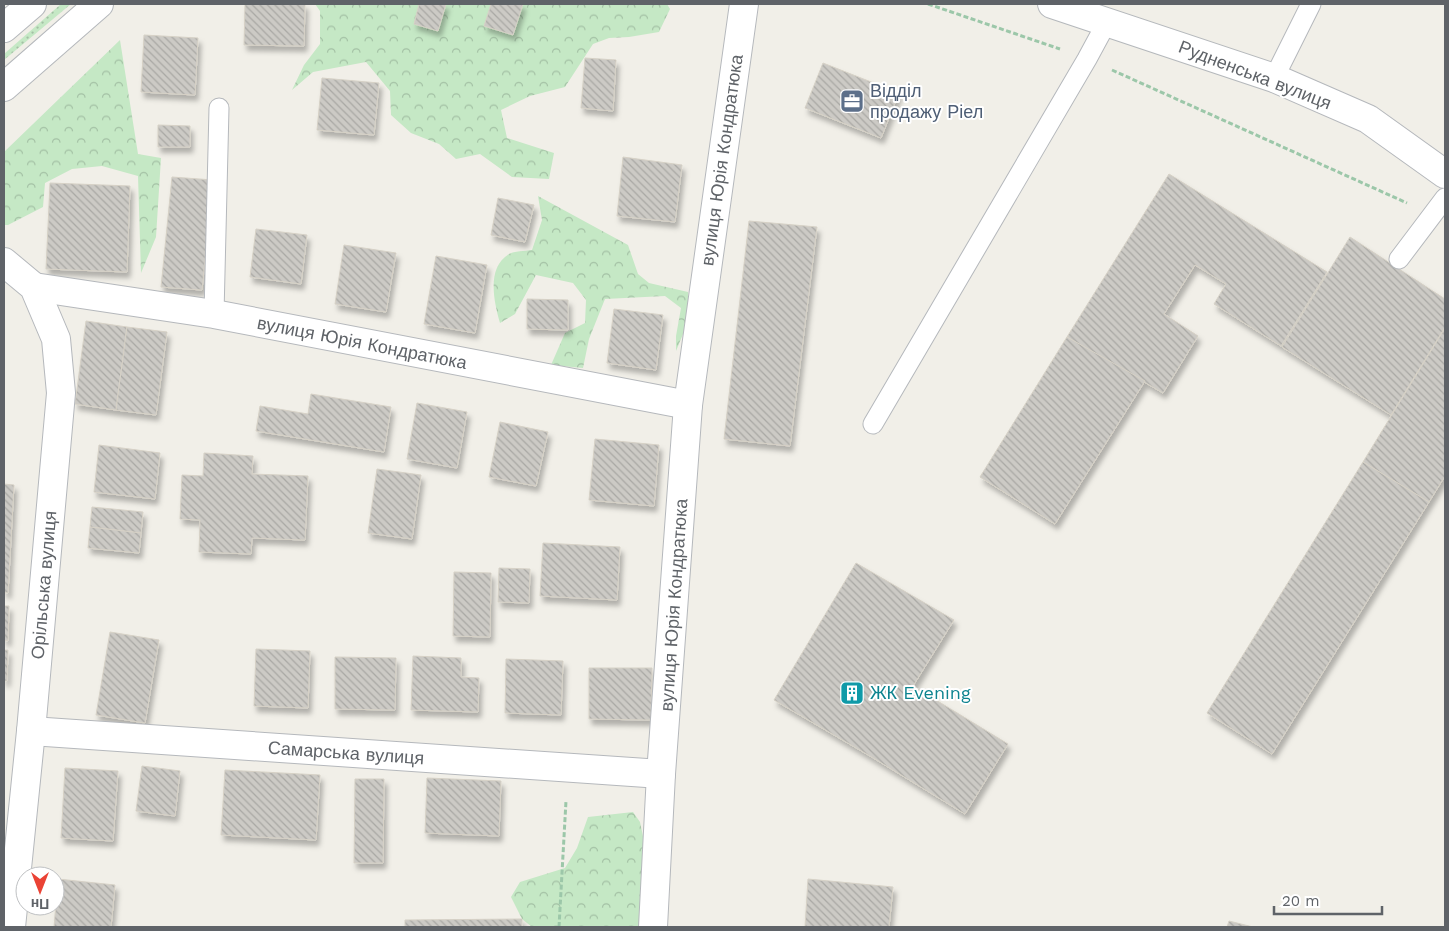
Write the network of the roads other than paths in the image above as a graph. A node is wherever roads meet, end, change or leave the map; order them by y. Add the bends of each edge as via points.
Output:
1 (32, 4) edge
2 (99, 4) edge
3 (744, 4) edge
4 (1052, 4) edge
5 (1311, 4) edge
6 (1107, 22) junction
7 (4, 28) edge
8 (1274, 78) junction
9 (4, 87) edge
10 (219, 108) dead end
11 (1445, 174) edge
12 (1445, 198) edge
13 (1399, 259) dead end
14 (4, 262) edge
15 (34, 287) junction
16 (214, 314) junction
17 (688, 405) junction
18 (873, 424) dead end
19 (31, 731) junction
20 (661, 774) junction
21 (11, 927) edge
22 (653, 927) edge

1 - 7 street
2 - 9 street
3 - 17 street, вулиця Юрія Кондратюка
4 - 6 street, Рудненська вулиця
5 - 8 lane
6 - 8 street, Рудненська вулиця
6 - 18 lane
8 - 11 street, Рудненська вулиця via 1368,119
10 - 16 lane
12 - 13 lane
14 - 15 street, Орільська вулиця
15 - 16 street, вулиця Юрія Кондратюка
15 - 19 street, Орільська вулиця via 56,340 61,393
16 - 17 street, вулиця Юрія Кондратюка
17 - 20 street, вулиця Юрія Кондратюка
19 - 20 street, Самарська вулиця
19 - 21 street, Орільська вулиця
20 - 22 street, вулиця Юрія Кондратюка

